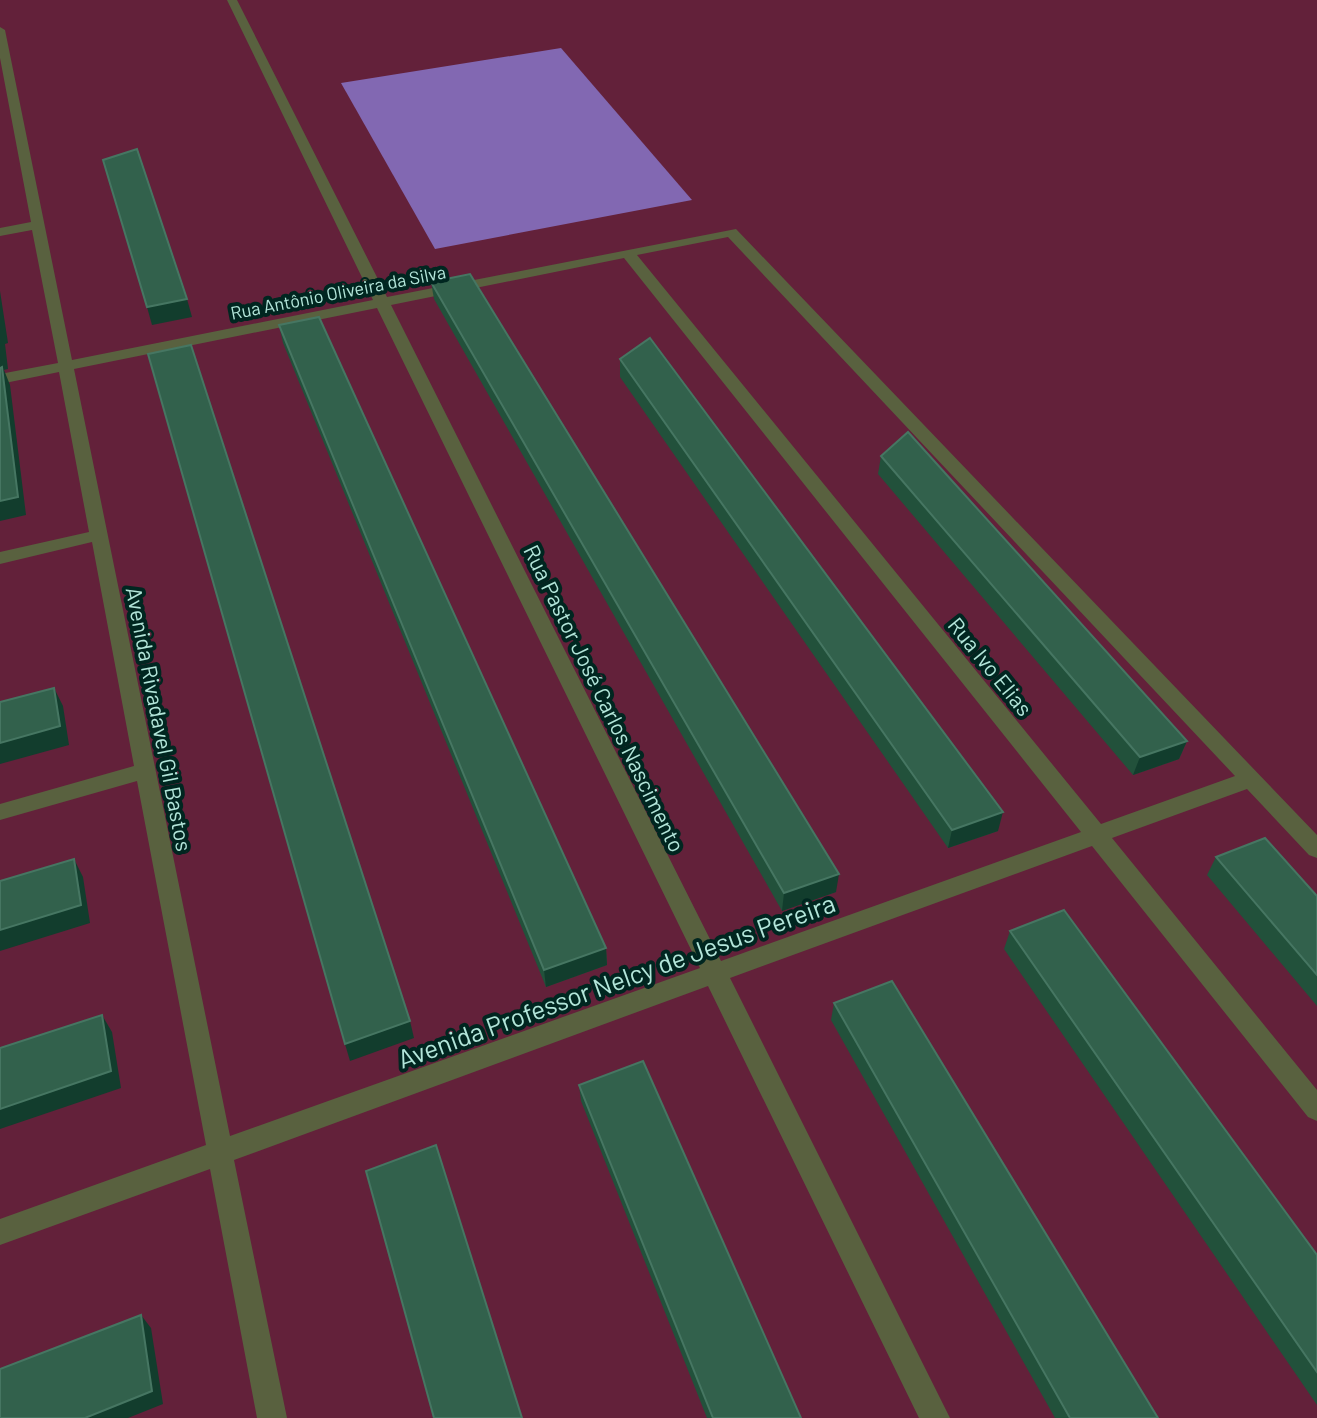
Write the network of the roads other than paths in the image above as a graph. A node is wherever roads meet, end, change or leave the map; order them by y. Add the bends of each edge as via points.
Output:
1 (232, 0) edge
2 (1, 35) edge
3 (9, 124) edge
4 (38, 225) junction
5 (0, 232) edge
6 (628, 253) junction
7 (382, 302) junction
8 (66, 365) junction
9 (0, 379) edge
10 (99, 535) junction
11 (0, 558) edge
12 (145, 771) junction
13 (1251, 779) junction
14 (0, 812) edge
15 (1097, 836) junction
16 (1317, 849) edge
17 (715, 974) junction
18 (1317, 1109) edge
19 (220, 1153) junction
20 (0, 1232) edge
21 (272, 1418) edge
22 (935, 1418) edge

1 - 7 street, Rua Pastor José Carlos Nascimento
2 - 3 street, Avenida Rivadavel Gil Bastos
3 - 4 street, Avenida Rivadavel Gil Bastos
4 - 5 street
4 - 8 street, Avenida Rivadavel Gil Bastos
6 - 7 street, Rua Antônio Oliveira da Silva
6 - 13 street, Rua Antônio Oliveira da Silva via 731,232
6 - 15 street, Rua Ivo Elias
7 - 8 street, Rua Antônio Oliveira da Silva
7 - 17 street, Rua Pastor José Carlos Nascimento
8 - 9 street, Rua Antônio Oliveira da Silva
8 - 10 street, Avenida Rivadavel Gil Bastos
10 - 11 street
10 - 12 street, Avenida Rivadavel Gil Bastos
12 - 14 street
12 - 19 street, Avenida Rivadavel Gil Bastos
13 - 15 street, Avenida Professor Nelcy de Jesus Pereira
13 - 16 street
15 - 17 street, Avenida Professor Nelcy de Jesus Pereira
15 - 18 street, Rua Ivo Elias
17 - 19 street, Avenida Professor Nelcy de Jesus Pereira
17 - 22 street, Rua Pastor José Carlos Nascimento
19 - 20 street, Avenida Professor Nelcy de Jesus Pereira
19 - 21 street, Avenida Rivadavel Gil Bastos

